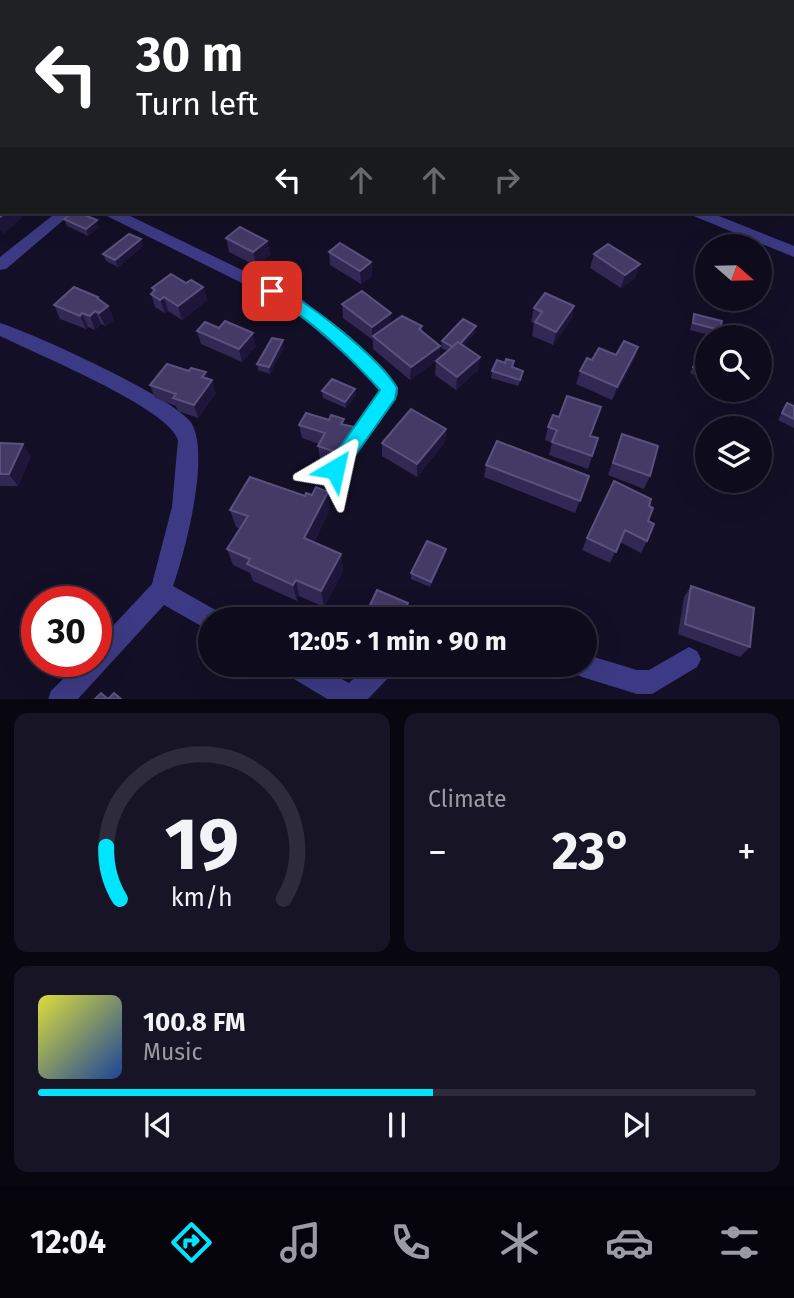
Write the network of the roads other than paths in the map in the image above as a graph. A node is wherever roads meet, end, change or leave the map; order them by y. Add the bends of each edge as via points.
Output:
1 (64, 214) edge
2 (114, 214) edge
3 (701, 214) edge
4 (794, 252) edge
5 (0, 265) edge
6 (0, 329) edge
7 (335, 469) dead end
8 (160, 592) junction
9 (198, 613) edge
10 (112, 644) edge
11 (689, 659) dead end
12 (597, 670) edge
13 (81, 677) edge
14 (313, 677) edge
15 (373, 677) edge
16 (60, 699) edge
17 (352, 699) edge

1 - 5 street
2 - 7 street via 296,303 379,375 389,394
3 - 4 street
6 - 8 street via 103,377 184,427 188,475
8 - 9 street
8 - 10 street
11 - 12 street via 652,682
13 - 16 street
14 - 17 street
15 - 17 street

